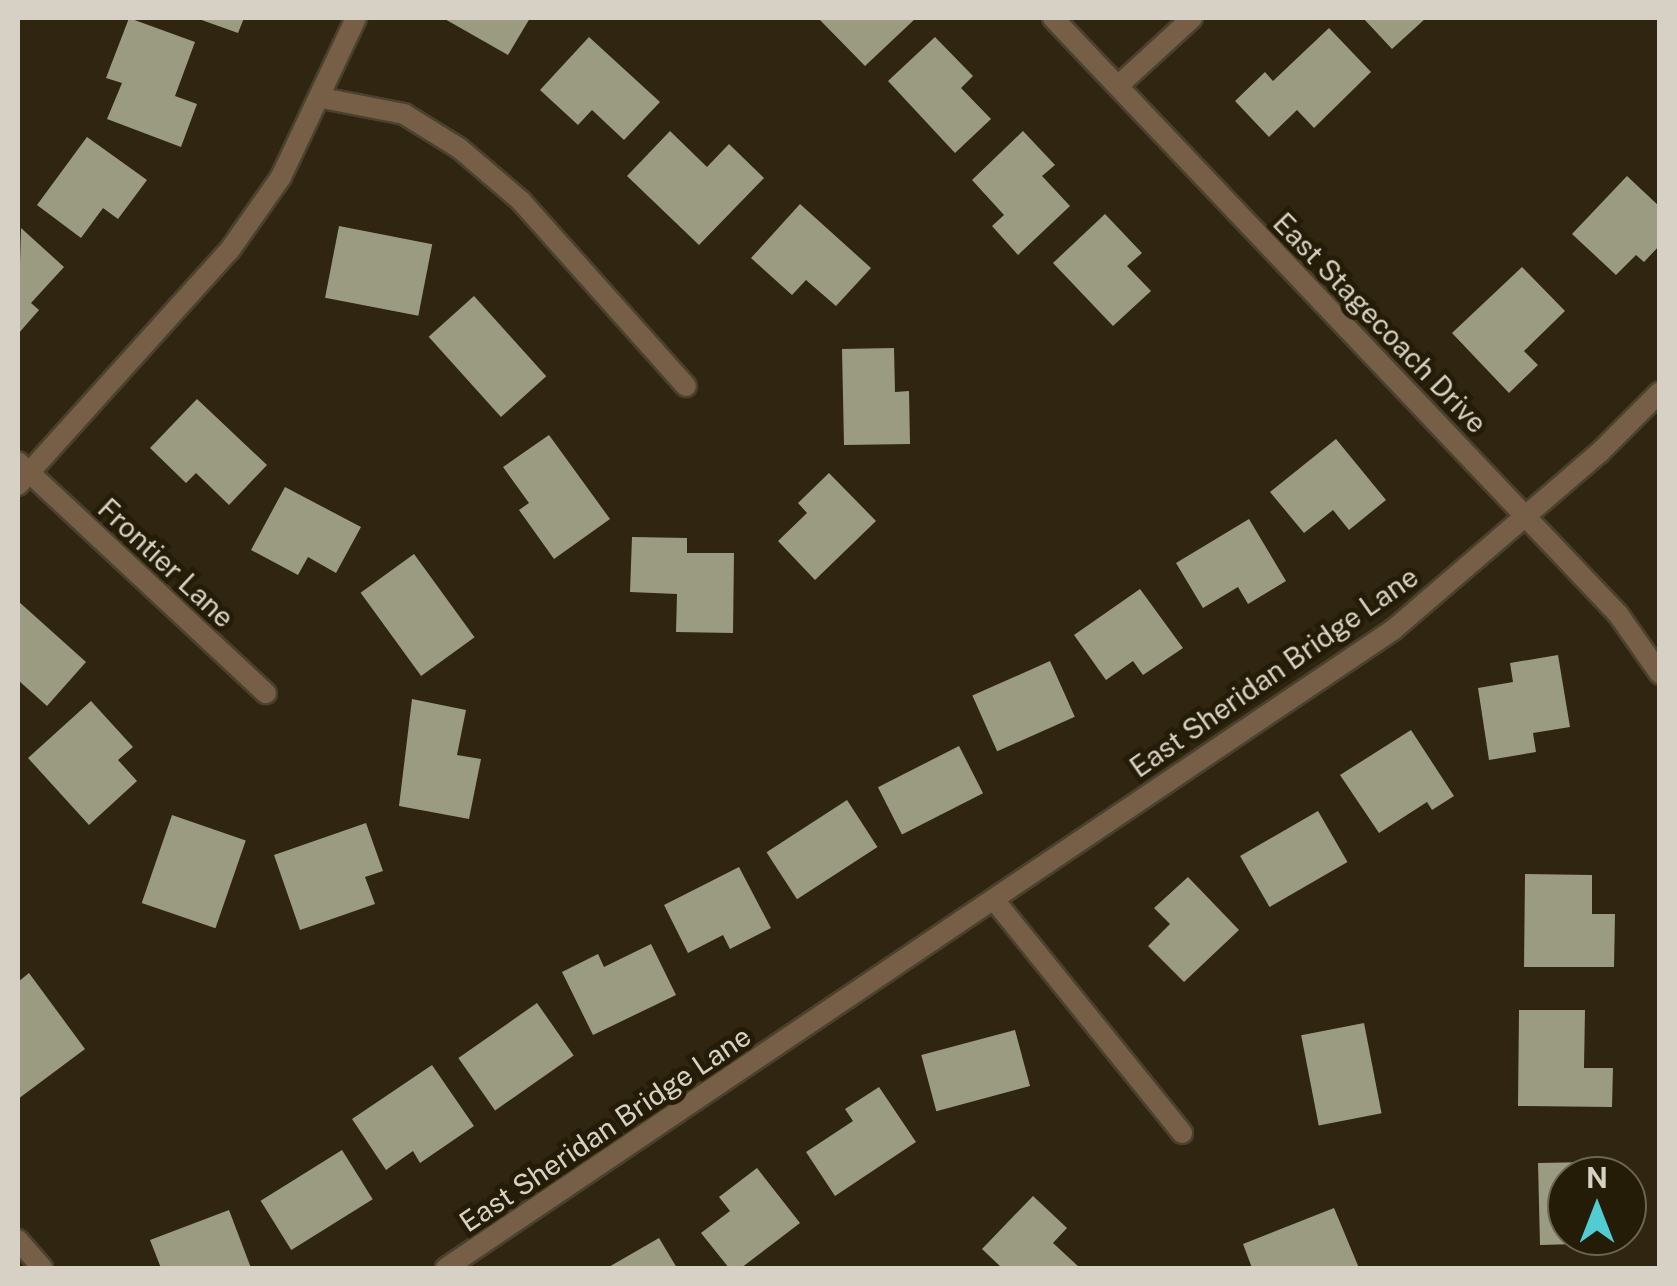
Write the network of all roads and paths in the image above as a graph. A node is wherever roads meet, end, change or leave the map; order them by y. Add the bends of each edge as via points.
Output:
1 (356, 18) edge
2 (1053, 18) edge
3 (1192, 18) edge
4 (1120, 85) junction
5 (322, 98) junction
6 (686, 386) dead end
7 (1660, 392) edge
8 (21, 473) edge
9 (1527, 517) junction
10 (1660, 674) edge
11 (266, 693) dead end
12 (995, 901) junction
13 (1182, 1134) dead end
14 (18, 1240) edge
15 (42, 1268) edge
16 (446, 1268) edge

1 - 5 street
2 - 4 street, East Stagecoach Drive
3 - 4 street
4 - 9 street, East Stagecoach Drive
5 - 6 street via 404,114 459,148 521,201
5 - 8 street via 282,177 229,251
7 - 9 street, East Sheridan Bridge Lane
8 - 11 street, Frontier Lane
9 - 10 street, East Stagecoach Drive via 1618,614
9 - 12 street, East Sheridan Bridge Lane via 1392,630
12 - 13 street
12 - 16 street, East Sheridan Bridge Lane
14 - 15 street

